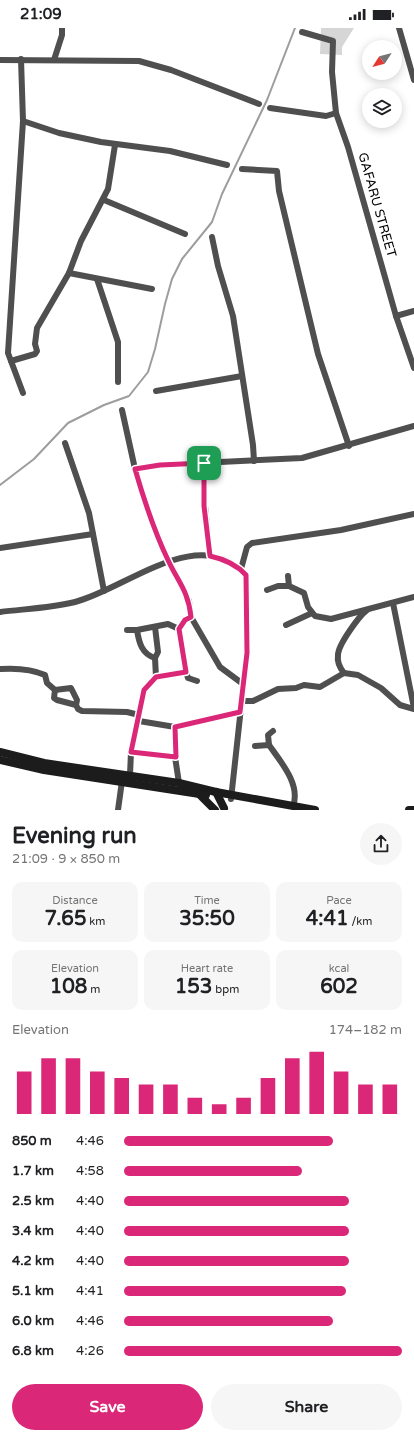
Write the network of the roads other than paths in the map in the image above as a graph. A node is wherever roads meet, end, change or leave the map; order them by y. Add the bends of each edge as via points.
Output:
1 (62, 28) edge
2 (399, 28) edge
3 (302, 32) dead end
4 (21, 59) junction
5 (0, 60) edge
6 (54, 60) junction
7 (414, 80) edge
8 (259, 104) dead end
9 (270, 108) dead end
10 (336, 113) junction
11 (23, 121) junction
12 (115, 144) junction
13 (228, 165) dead end
14 (242, 168) dead end
15 (104, 200) junction
16 (185, 234) dead end
17 (212, 237) dead end
18 (69, 273) junction
19 (97, 278) junction
20 (152, 289) dead end
21 (414, 311) edge
22 (396, 316) junction
23 (0, 352) edge
24 (8, 353) junction
25 (11, 361) junction
26 (414, 368) edge
27 (242, 376) junction
28 (118, 382) dead end
29 (156, 391) dead end
30 (23, 393) dead end
31 (122, 410) dead end
32 (414, 426) edge
33 (65, 443) dead end
34 (349, 446) junction
35 (254, 461) junction
36 (204, 463) junction
37 (135, 469) junction
38 (414, 514) edge
39 (93, 534) junction
40 (0, 548) edge
41 (210, 556) junction
42 (168, 561) junction
43 (241, 569) junction
44 (288, 576) dead end
45 (288, 586) junction
46 (267, 590) dead end
47 (104, 591) junction
48 (414, 597) edge
49 (393, 602) junction
50 (369, 608) junction
51 (0, 612) edge
52 (312, 613) junction
53 (191, 617) junction
54 (286, 625) dead end
55 (155, 627) junction
56 (179, 629) junction
57 (127, 630) dead end
58 (137, 630) junction
59 (155, 658) junction
60 (0, 669) edge
61 (186, 672) junction
62 (344, 673) junction
63 (414, 675) edge
64 (156, 677) junction
65 (407, 677) junction
66 (197, 681) dead end
67 (243, 684) junction
68 (55, 690) junction
69 (242, 701) junction
70 (76, 705) junction
71 (414, 708) edge
72 (240, 712) junction
73 (139, 718) junction
74 (175, 727) junction
75 (273, 731) dead end
76 (269, 745) junction
77 (255, 746) dead end
78 (0, 752) edge
79 (131, 752) junction
80 (176, 757) junction
81 (0, 760) edge
82 (130, 775) junction
83 (122, 781) junction
84 (179, 783) junction
85 (199, 794) junction
86 (225, 796) junction
87 (294, 808) edge
88 (214, 809) edge
89 (224, 809) edge
90 (118, 810) edge
91 (314, 810) edge
92 (410, 810) edge
93 (414, 810) edge

1 - 6 street
2 - 7 street
3 - 10 street, GAFARU STREET via 333,41 332,72
4 - 5 street
4 - 6 street
4 - 11 street
6 - 8 street via 139,61 171,70
9 - 10 street via 326,116
10 - 22 street, GAFARU STREET
11 - 12 street via 59,133
11 - 24 street
12 - 13 street via 170,151
12 - 15 street
14 - 34 street via 277,171 279,191 318,354
15 - 16 street
15 - 18 street via 81,241
17 - 27 street via 233,316
18 - 19 street
18 - 25 street via 37,328 37,351
19 - 20 street
19 - 28 street via 118,342
21 - 22 street
22 - 26 street, GAFARU STREET
23 - 24 street
24 - 25 street
25 - 30 street
27 - 29 street
27 - 35 street
31 - 37 street
32 - 34 street
33 - 39 street via 89,513
34 - 35 street via 302,458
35 - 36 street
36 - 37 street
36 - 41 street via 204,506
37 - 42 street via 146,506
38 - 43 street via 341,530 252,543 247,547
39 - 40 street
39 - 47 street
41 - 42 street via 199,554
41 - 43 street via 224,559
42 - 47 street
42 - 53 street via 189,601
43 - 67 street via 246,575 247,653
44 - 45 street
45 - 46 street
45 - 52 street via 304,593
47 - 51 street via 75,602
48 - 49 street
49 - 50 street
49 - 65 street
50 - 52 street via 332,618 315,616
50 - 62 street via 359,617 339,649 338,656
52 - 54 street
53 - 56 street via 185,620
53 - 67 street via 220,667
55 - 56 street via 168,624
55 - 58 street
55 - 59 street via 158,652
56 - 61 street
57 - 58 street
58 - 59 street via 146,655
59 - 64 street
60 - 68 street via 39,672 45,675 47,683
61 - 64 street
61 - 66 street via 188,678
62 - 69 street via 320,687 304,685 278,690 253,701
62 - 71 street via 358,675 381,688 400,705
63 - 65 street
64 - 73 street via 144,690
65 - 71 street
67 - 69 street
68 - 70 street via 54,698
68 - 70 street via 71,688 77,700
69 - 72 street
70 - 73 street via 82,710 128,712
72 - 74 street
72 - 86 street
73 - 74 street
73 - 79 street
74 - 80 street
75 - 76 street via 268,735
76 - 77 street
76 - 87 street via 296,792
78 - 82 main road via 44,763
79 - 80 street
79 - 82 street
80 - 84 street
81 - 83 main road via 44,770
82 - 84 main road
83 - 85 main road
83 - 90 street
84 - 86 main road
85 - 86 main road
85 - 88 main road
86 - 87 main road
86 - 88 main road
86 - 89 main road
87 - 91 main road
92 - 93 main road

